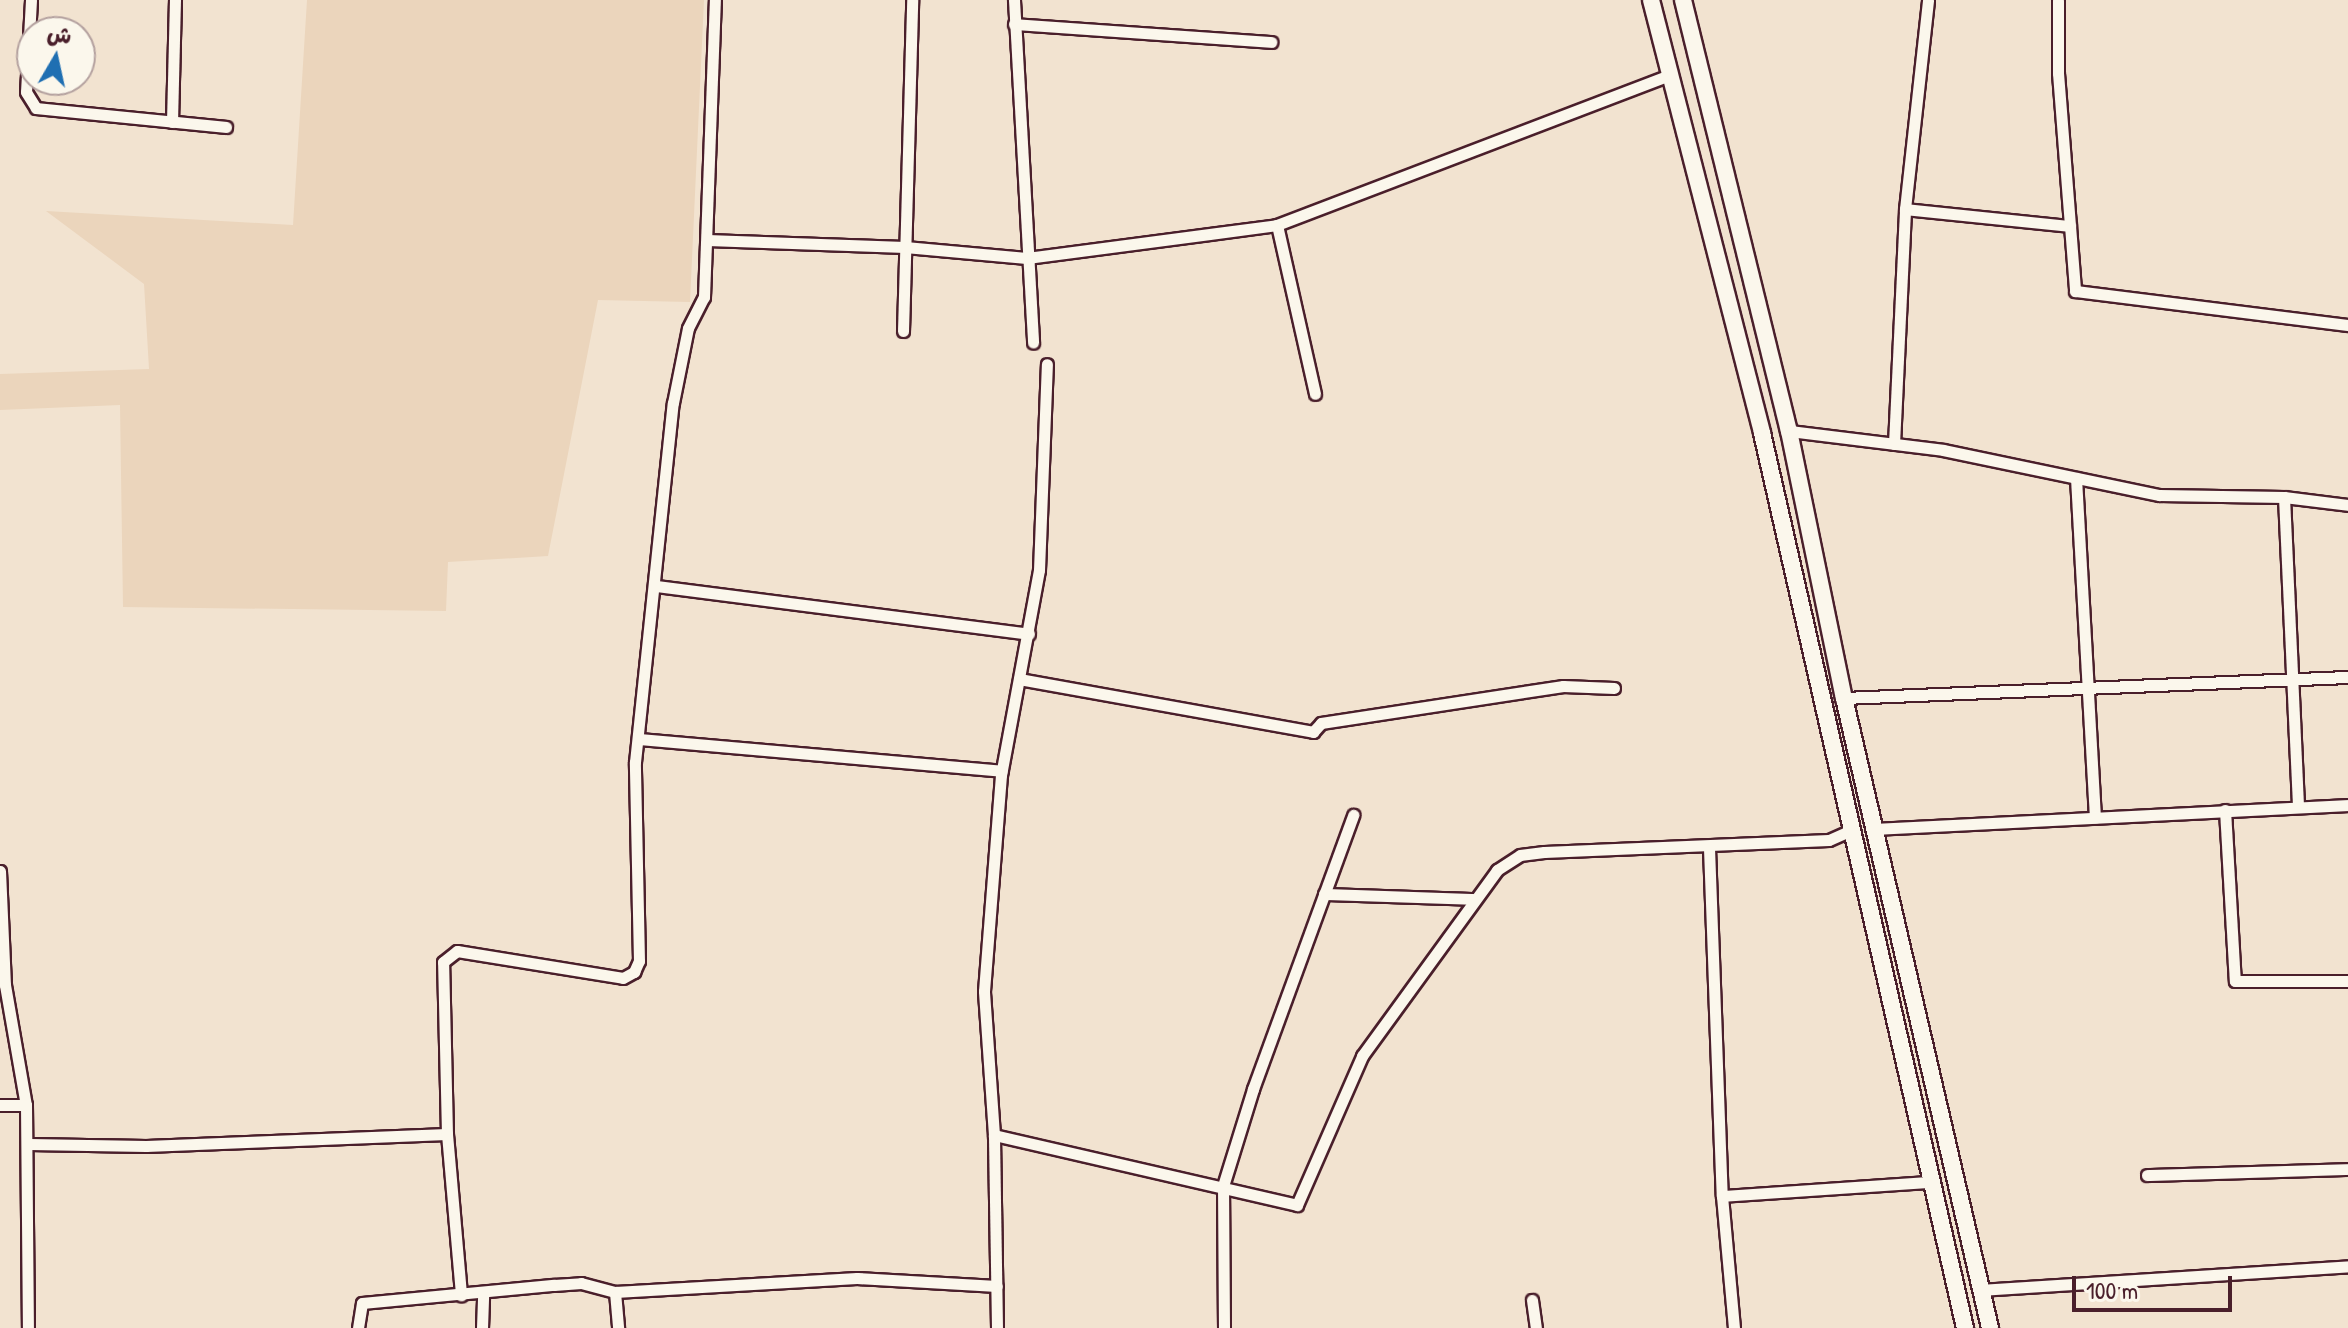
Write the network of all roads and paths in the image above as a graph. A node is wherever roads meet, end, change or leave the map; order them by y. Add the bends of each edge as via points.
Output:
1 (31, 0) edge
2 (175, 0) edge
3 (715, 0) edge
4 (912, 0) edge
5 (1014, 0) edge
6 (1651, 0) edge
7 (1683, 0) edge
8 (1928, 0) edge
9 (2058, 0) edge
10 (1014, 24) junction
11 (1271, 42) dead end
12 (1669, 75) junction
13 (172, 122) junction
14 (226, 127) dead end
15 (1905, 209) junction
16 (1277, 225) junction
17 (2070, 226) junction
18 (707, 240) junction
19 (905, 247) junction
20 (1027, 258) junction
21 (2348, 325) edge
22 (903, 331) dead end
23 (1033, 342) dead end
24 (1047, 364) dead end
25 (1315, 394) dead end
26 (1789, 431) junction
27 (1894, 444) junction
28 (2076, 478) junction
29 (2284, 497) junction
30 (2348, 505) edge
31 (656, 586) junction
32 (1029, 634) junction
33 (2348, 677) edge
34 (1019, 679) junction
35 (2295, 680) junction
36 (1614, 688) dead end
37 (2091, 688) junction
38 (1844, 698) junction
39 (639, 739) junction
40 (1002, 771) junction
41 (2348, 805) edge
42 (2298, 806) junction
43 (2225, 810) junction
44 (1353, 815) dead end
45 (2095, 817) junction
46 (1874, 829) junction
47 (1851, 830) junction
48 (1709, 848) junction
49 (0, 871) edge
50 (1324, 894) junction
51 (1473, 899) junction
52 (2348, 981) edge
53 (0, 1105) edge
54 (26, 1105) junction
55 (447, 1134) junction
56 (994, 1135) junction
57 (29, 1144) junction
58 (2348, 1169) edge
59 (2147, 1175) dead end
60 (1930, 1182) junction
61 (1223, 1186) junction
62 (1722, 1196) junction
63 (2348, 1266) edge
64 (997, 1286) junction
65 (1981, 1290) junction
66 (615, 1292) junction
67 (483, 1293) junction
68 (461, 1295) junction
69 (1532, 1300) dead end
70 (28, 1328) edge
71 (358, 1328) edge
72 (482, 1328) edge
73 (618, 1328) edge
74 (997, 1328) edge
75 (1224, 1328) edge
76 (1536, 1328) edge
77 (1734, 1328) edge
78 (1965, 1328) edge
79 (1990, 1328) edge

1 - 13 street via 26,92 36,108
2 - 13 street
3 - 18 street
4 - 19 street
5 - 10 street
6 - 12 highway
7 - 26 highway
8 - 15 street
9 - 17 street
10 - 11 street
10 - 20 street
12 - 16 street
12 - 47 highway via 1762,433
13 - 14 street
15 - 17 street
15 - 27 street
16 - 20 street
16 - 25 street
17 - 21 street via 2075,291
18 - 19 street
18 - 31 street via 704,297 688,328 673,403
19 - 20 street
19 - 22 street
20 - 23 street
24 - 32 street via 1039,570
26 - 27 street
26 - 38 highway
27 - 28 street
28 - 29 street via 2159,495
28 - 37 street
29 - 30 street
29 - 35 street
31 - 32 street
31 - 39 street
32 - 34 street
33 - 35 street
34 - 36 street via 1313,732 1321,723 1563,686
34 - 40 street
35 - 37 street
35 - 42 street
37 - 38 street
37 - 45 street
38 - 46 highway
39 - 40 street
39 - 55 street via 634,972 623,978 457,951 443,962
40 - 56 street via 984,991
41 - 42 street
42 - 43 street
43 - 45 street
43 - 52 street via 2235,981
44 - 50 street
45 - 46 street
46 - 65 highway
47 - 48 street via 1829,840
47 - 60 highway
48 - 51 street via 1520,855 1497,870
48 - 62 street
49 - 54 street via 5,985
50 - 51 street
50 - 61 street
51 - 61 street via 1362,1056 1297,1205
53 - 54 street
54 - 57 street
55 - 57 street via 146,1146
55 - 68 street
56 - 61 street
56 - 64 street
57 - 70 street
58 - 59 street
60 - 62 street
60 - 78 highway
61 - 75 street
62 - 77 street
63 - 65 street
64 - 66 street via 857,1278
64 - 74 street
65 - 79 highway
66 - 67 street via 581,1283
66 - 73 street
67 - 68 street
67 - 72 street
68 - 71 street via 362,1303
69 - 76 street

